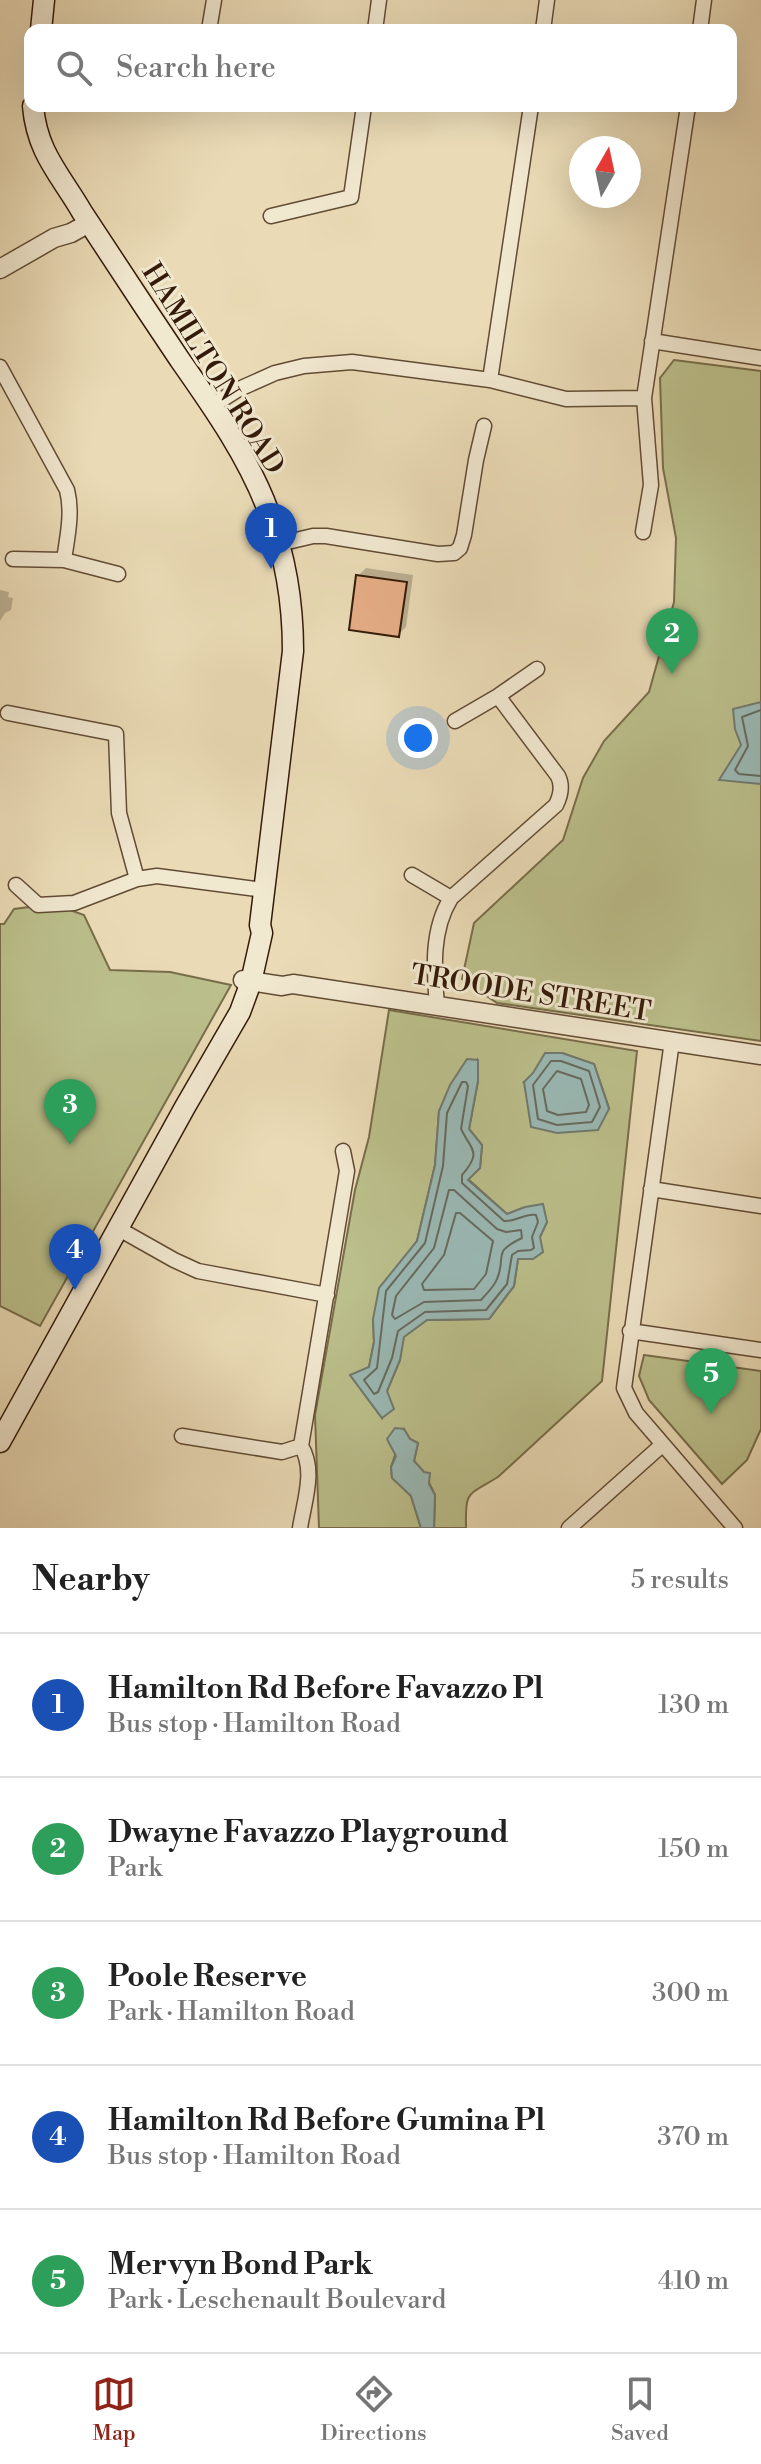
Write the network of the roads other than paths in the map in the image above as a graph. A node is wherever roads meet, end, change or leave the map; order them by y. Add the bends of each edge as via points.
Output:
1 (44, 0) edge
2 (214, 0) edge
3 (379, 0) edge
4 (547, 0) edge
5 (704, 0) edge
6 (42, 24) edge
7 (210, 24) edge
8 (376, 24) edge
9 (544, 24) edge
10 (701, 24) edge
11 (36, 112) edge
12 (45, 112) edge
13 (363, 112) edge
14 (530, 112) edge
15 (687, 112) edge
16 (43, 128) junction
17 (271, 216) dead end
18 (85, 218) junction
19 (0, 269) edge
20 (652, 341) junction
21 (761, 358) edge
22 (0, 367) edge
23 (490, 380) junction
24 (644, 398) junction
25 (212, 406) junction
26 (484, 426) dead end
27 (643, 532) dead end
28 (279, 544) junction
29 (13, 559) dead end
30 (64, 560) junction
31 (118, 574) dead end
32 (537, 669) dead end
33 (498, 696) junction
34 (8, 713) dead end
35 (455, 721) dead end
36 (412, 875) dead end
37 (137, 879) junction
38 (16, 885) dead end
39 (264, 890) junction
40 (451, 898) junction
41 (248, 976) junction
42 (437, 1006) junction
43 (672, 1041) junction
44 (761, 1055) edge
45 (343, 1151) dead end
46 (651, 1189) junction
47 (761, 1206) edge
48 (119, 1229) junction
49 (327, 1295) junction
50 (630, 1331) junction
51 (761, 1350) edge
52 (182, 1436) dead end
53 (0, 1442) edge
54 (662, 1445) junction
55 (301, 1446) junction
56 (300, 1528) edge
57 (569, 1528) edge
58 (735, 1528) edge

1 - 6 main road
2 - 7 street
3 - 8 street
4 - 9 street
5 - 10 street
11 - 16 main road, HAMILTON ROAD
12 - 16 main road, HAMILTON ROAD
13 - 17 street via 351,197
14 - 23 street
15 - 20 street
16 - 18 main road, HAMILTON ROAD via 50,165
18 - 19 street via 64,223 54,238
18 - 25 main road, HAMILTON ROAD
20 - 21 street
20 - 24 street
22 - 30 street via 67,490
23 - 24 street via 566,399
23 - 25 street via 325,363 275,373
24 - 27 street via 651,485
25 - 28 main road, HAMILTON ROAD via 263,498
26 - 28 street via 464,535 454,553 326,536
28 - 39 main road, HAMILTON ROAD via 292,605 293,651
29 - 30 street
30 - 31 street
32 - 33 street
33 - 35 street
33 - 40 street via 558,776 561,791 556,805
34 - 37 street via 116,734 119,813
36 - 40 street
37 - 38 street via 74,903 38,905
37 - 39 street via 173,877
39 - 41 main road, HAMILTON ROAD
40 - 42 street via 436,942
41 - 42 street, TROODE STREET
41 - 48 main road, HAMILTON ROAD via 234,1022
42 - 43 street, TROODE STREET
43 - 44 street, TROODE STREET
43 - 46 street
45 - 49 street via 347,1171
46 - 47 street
46 - 50 street
48 - 49 street via 198,1271
48 - 53 main road, HAMILTON ROAD
49 - 55 street
50 - 51 street
50 - 54 street via 626,1397
52 - 55 street via 282,1452
54 - 57 street
54 - 58 street
55 - 56 street via 310,1468

